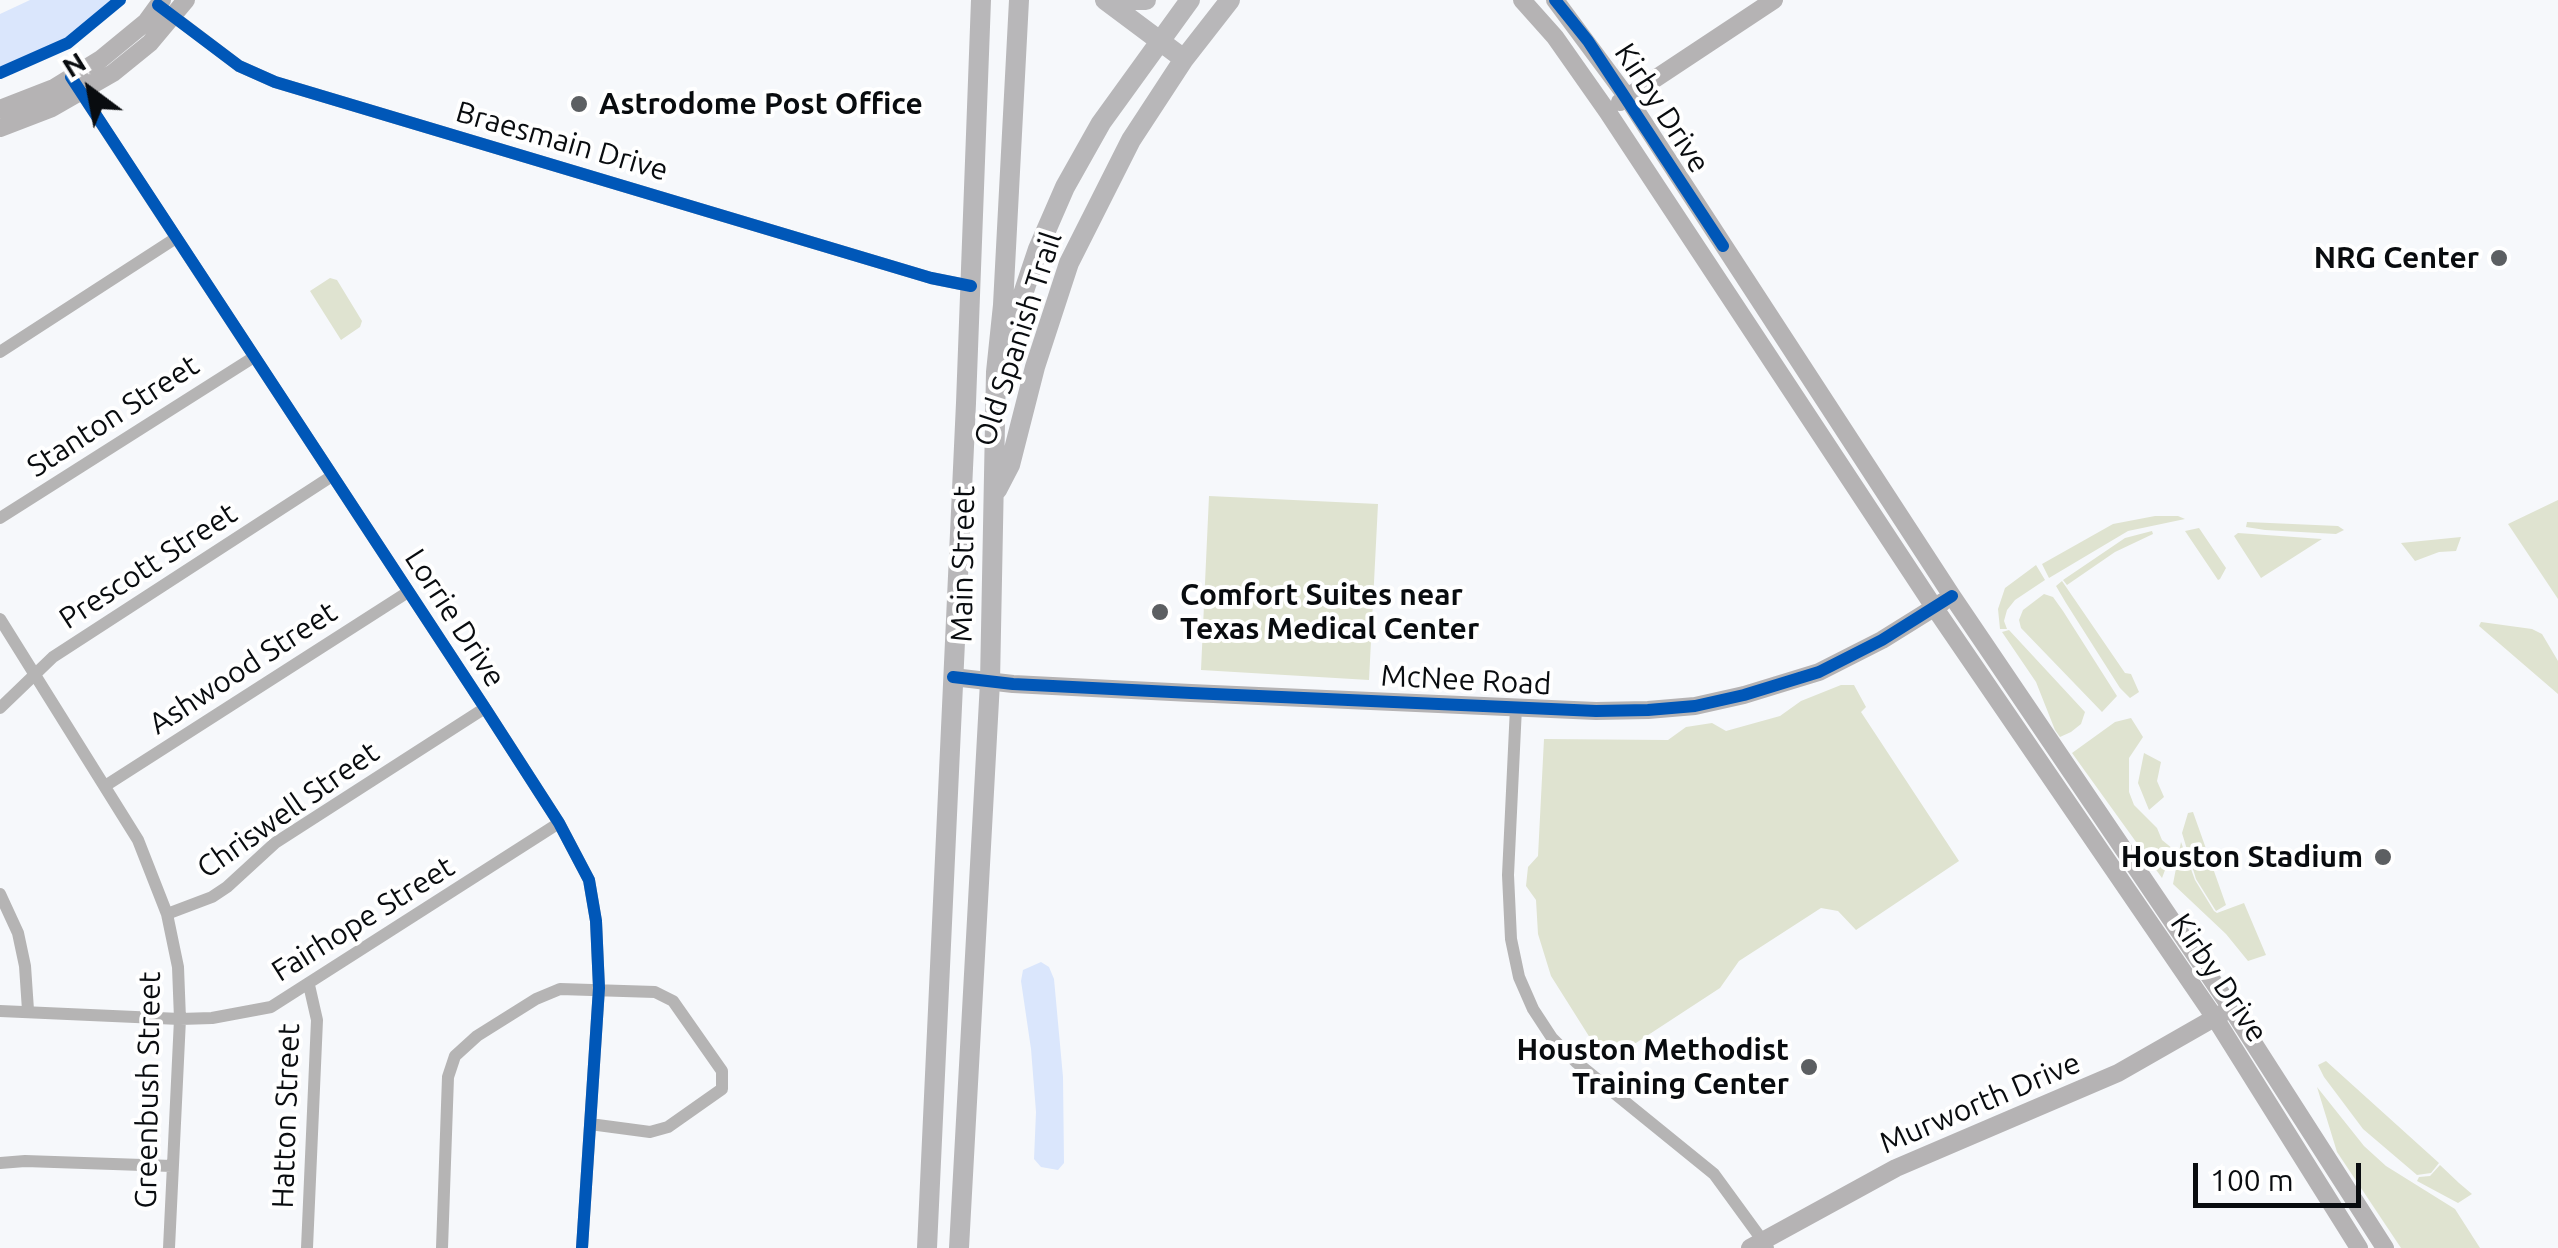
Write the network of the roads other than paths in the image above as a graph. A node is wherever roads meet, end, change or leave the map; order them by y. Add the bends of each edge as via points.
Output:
1 (186, 0) edge
2 (980, 0) edge
3 (1019, 0) edge
4 (1105, 0) edge
5 (1126, 0) edge
6 (1146, 0) edge
7 (1190, 0) edge
8 (1230, 0) edge
9 (1522, 0) edge
10 (1556, 0) edge
11 (1774, 0) edge
12 (165, 7) edge
13 (1158, 42) junction
14 (1184, 59) junction
15 (76, 85) junction
16 (1626, 97) junction
17 (0, 109) edge
18 (1607, 111) junction
19 (0, 128) edge
20 (176, 238) junction
21 (1723, 246) junction
22 (1038, 249) junction
23 (1704, 258) junction
24 (1068, 262) junction
25 (971, 286) junction
26 (1003, 286) junction
27 (0, 352) edge
28 (254, 356) junction
29 (996, 372) junction
30 (963, 464) junction
31 (332, 476) junction
32 (994, 496) junction
33 (0, 518) edge
34 (408, 592) junction
35 (1952, 596) junction
36 (1934, 608) junction
37 (0, 619) edge
38 (35, 672) junction
39 (953, 678) junction
40 (990, 682) junction
41 (1516, 707) junction
42 (0, 708) edge
43 (485, 708) junction
44 (105, 786) junction
45 (2091, 800) junction
46 (2074, 812) junction
47 (559, 824) junction
48 (0, 894) edge
49 (167, 914) junction
50 (309, 986) junction
51 (598, 988) junction
52 (28, 1010) junction
53 (0, 1011) edge
54 (2223, 1013) junction
55 (180, 1020) junction
56 (935, 1074) junction
57 (967, 1076) junction
58 (590, 1124) junction
59 (0, 1163) edge
60 (172, 1166) junction
61 (2352, 1196) junction
62 (2333, 1208) junction
63 (928, 1214) junction
64 (961, 1215) junction
65 (1761, 1246) edge
66 (169, 1248) edge
67 (307, 1248) edge
68 (442, 1248) edge
69 (582, 1248) edge
70 (926, 1248) edge
71 (959, 1248) edge
72 (2358, 1248) edge
73 (2385, 1248) edge

1 - 12 main road
2 - 25 main road, Main Street
3 - 26 main road, Main Street
4 - 13 main road
5 - 6 main road
7 - 13 main road, Old Spanish Trail
8 - 14 main road, Old Spanish Trail
9 - 18 main road, Kirby Drive
10 - 16 main road, Kirby Drive
11 - 16 main road
12 - 15 main road
12 - 25 street, Braesmain Drive via 239,66 275,82
13 - 14 main road
13 - 22 main road, Old Spanish Trail via 1101,122
14 - 24 main road, Old Spanish Trail via 1131,140
15 - 17 main road
15 - 19 main road
15 - 20 street, Lorrie Drive
16 - 18 main road
16 - 21 main road, Kirby Drive
18 - 23 main road, Kirby Drive
20 - 27 street
20 - 28 street, Lorrie Drive
21 - 23 main road
21 - 35 main road, Kirby Drive
22 - 24 main road
22 - 29 main road, Old Spanish Trail
23 - 36 main road, Kirby Drive
24 - 32 main road, Old Spanish Trail via 1010,465
25 - 26 main road
25 - 30 main road, Main Street
26 - 29 main road, Main Street
28 - 31 street, Lorrie Drive
28 - 33 street, Stanton Street
29 - 30 main road, Old Spanish Trail
29 - 32 main road, Main Street
30 - 39 main road, Main Street
31 - 34 street, Lorrie Drive
31 - 38 street, Prescott Street
32 - 40 main road, Main Street
34 - 43 street, Lorrie Drive
34 - 44 street, Ashwood Street
35 - 36 main road, McNee Road
35 - 45 main road, Kirby Drive
36 - 41 main road, McNee Road via 1820,672 1744,695 1648,710
36 - 46 main road, Kirby Drive
37 - 38 street, Greenbush Street
38 - 42 street, Prescott Street
38 - 44 street, Greenbush Street
39 - 40 main road, McNee Road
39 - 56 main road, Main Street
40 - 41 main road, McNee Road
40 - 57 main road, Main Street
41 - 65 street via 1511,939 1533,1009 1576,1062 1714,1174
43 - 47 street, Lorrie Drive
43 - 49 street, Chriswell Street via 275,843 227,887
44 - 49 street, Greenbush Street via 138,840
45 - 46 main road
45 - 54 main road, Kirby Drive
46 - 54 main road, Kirby Drive
47 - 50 street, Fairhope Street
47 - 51 street, Lorrie Drive via 594,900
48 - 52 street via 18,933
49 - 55 street, Greenbush Street
50 - 55 street, Fairhope Street via 271,1007
50 - 67 street, Hatton Street via 317,1020
51 - 58 street, Lorrie Drive
51 - 58 street via 655,992 673,1001 722,1071 722,1088 668,1127 650,1132
51 - 68 street via 560,989 536,999 456,1056 448,1076
52 - 53 street, Fairhope Street
52 - 55 street, Fairhope Street
54 - 61 main road, Kirby Drive
54 - 62 main road, Kirby Drive
54 - 65 main road, Murworth Drive via 2118,1073 1896,1168
55 - 60 street, Greenbush Street
56 - 57 main road
56 - 63 main road, Main Street
57 - 64 main road, Main Street
58 - 69 street, Lorrie Drive
59 - 60 street
60 - 66 street, Greenbush Street
61 - 62 main road
61 - 73 main road, Kirby Drive
62 - 72 main road, Kirby Drive
63 - 64 main road
63 - 70 main road, Main Street
64 - 71 main road, Main Street

